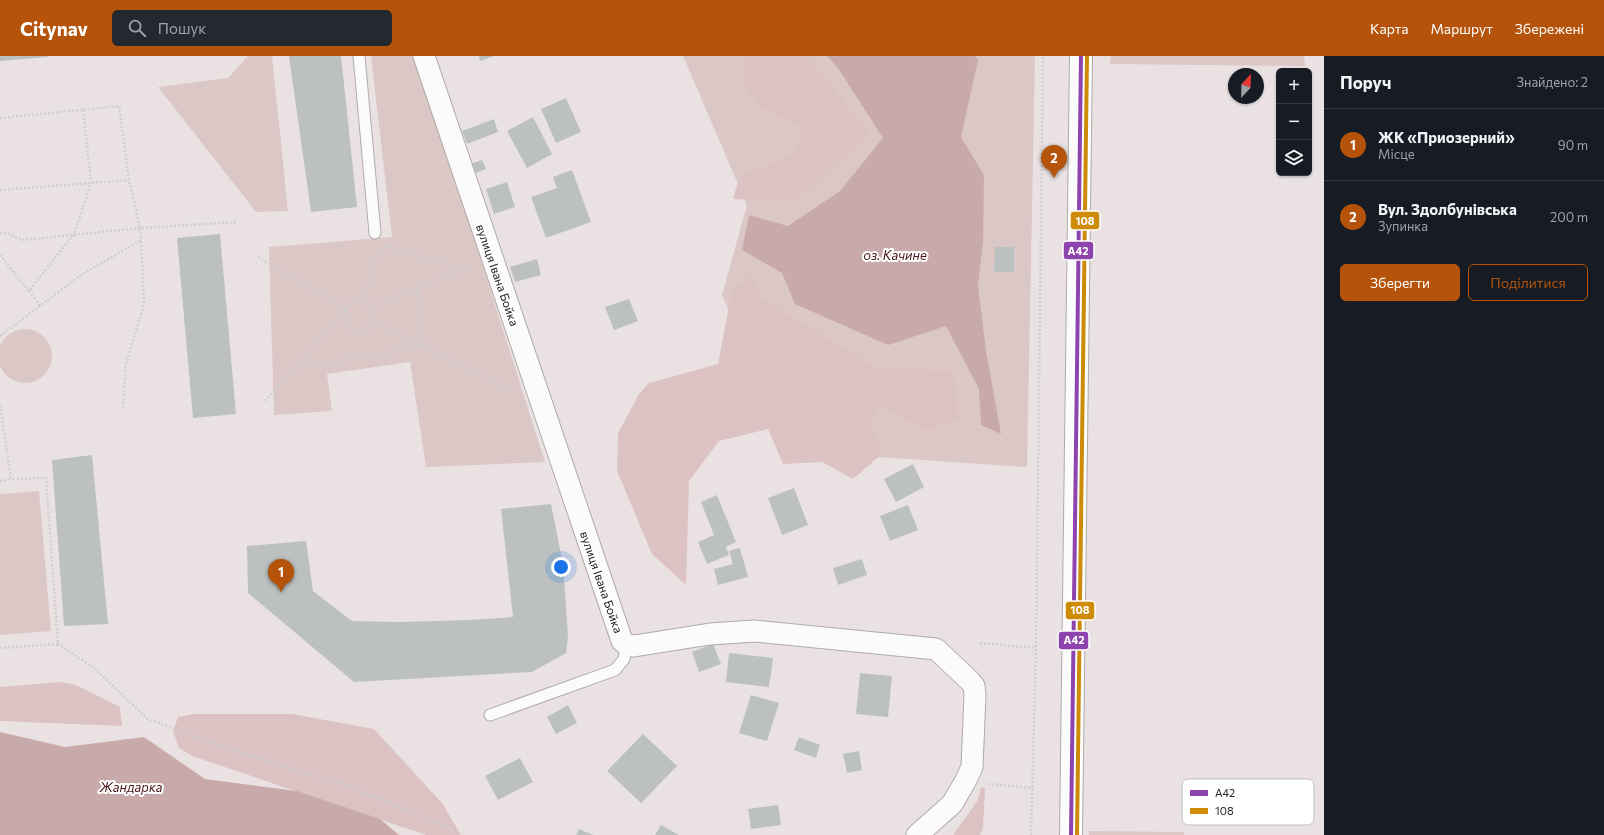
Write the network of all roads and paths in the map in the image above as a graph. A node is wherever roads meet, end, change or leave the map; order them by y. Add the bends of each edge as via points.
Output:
1 (359, 56) edge
2 (424, 56) edge
3 (1043, 56) edge
4 (1081, 56) edge
5 (83, 109) junction
6 (0, 118) edge
7 (129, 180) junction
8 (91, 183) junction
9 (0, 190) edge
10 (236, 222) dead end
11 (140, 228) junction
12 (0, 233) edge
13 (375, 233) dead end
14 (74, 234) junction
15 (141, 240) junction
16 (0, 256) edge
17 (492, 256) junction
18 (258, 257) dead end
19 (462, 269) junction
20 (417, 288) junction
21 (29, 291) junction
22 (364, 302) junction
23 (40, 306) junction
24 (371, 308) junction
25 (347, 309) junction
26 (373, 322) junction
27 (0, 335) edge
28 (424, 346) junction
29 (294, 368) junction
30 (264, 402) dead end
31 (0, 404) edge
32 (543, 405) junction
33 (123, 410) dead end
34 (10, 479) junction
35 (0, 481) edge
36 (980, 643) dead end
37 (58, 644) junction
38 (627, 645) junction
39 (0, 648) edge
40 (1036, 648) junction
41 (490, 715) dead end
42 (995, 785) dead end
43 (1033, 788) junction
44 (454, 835) edge
45 (917, 835) edge
46 (1031, 835) edge
47 (1071, 835) edge

1 - 13 lane
2 - 17 street, вулиця Івана Бойка
3 - 40 path
4 - 47 main road
5 - 6 path
5 - 7 path via 120,106
5 - 8 path
7 - 8 path
7 - 11 path
8 - 9 path
8 - 14 path
10 - 11 path
11 - 14 path
11 - 15 path
12 - 14 path via 7,233 22,240
14 - 21 path
15 - 23 path via 81,275
15 - 33 path via 144,304 126,364
16 - 21 path
17 - 19 path
17 - 32 street, вулиця Івана Бойка
18 - 25 path
19 - 20 path
19 - 22 path via 380,245
20 - 24 path
20 - 28 path
21 - 23 path
22 - 24 path
22 - 25 path via 354,303
23 - 27 path
24 - 26 path
25 - 26 path via 346,323 353,330 363,331
25 - 29 path
26 - 28 path
28 - 29 path
28 - 32 path
29 - 30 path
31 - 34 path
32 - 38 street, вулиця Івана Бойка via 622,641
34 - 35 path
34 - 37 path via 46,478
36 - 40 path
37 - 39 path
37 - 44 path via 94,668 148,719 238,752 348,786 452,829
38 - 41 lane via 624,659 615,670
38 - 45 street, вулиця Івана Бойка via 754,631 936,649 974,686 972,767 952,804
40 - 43 path
42 - 43 path
43 - 46 path

